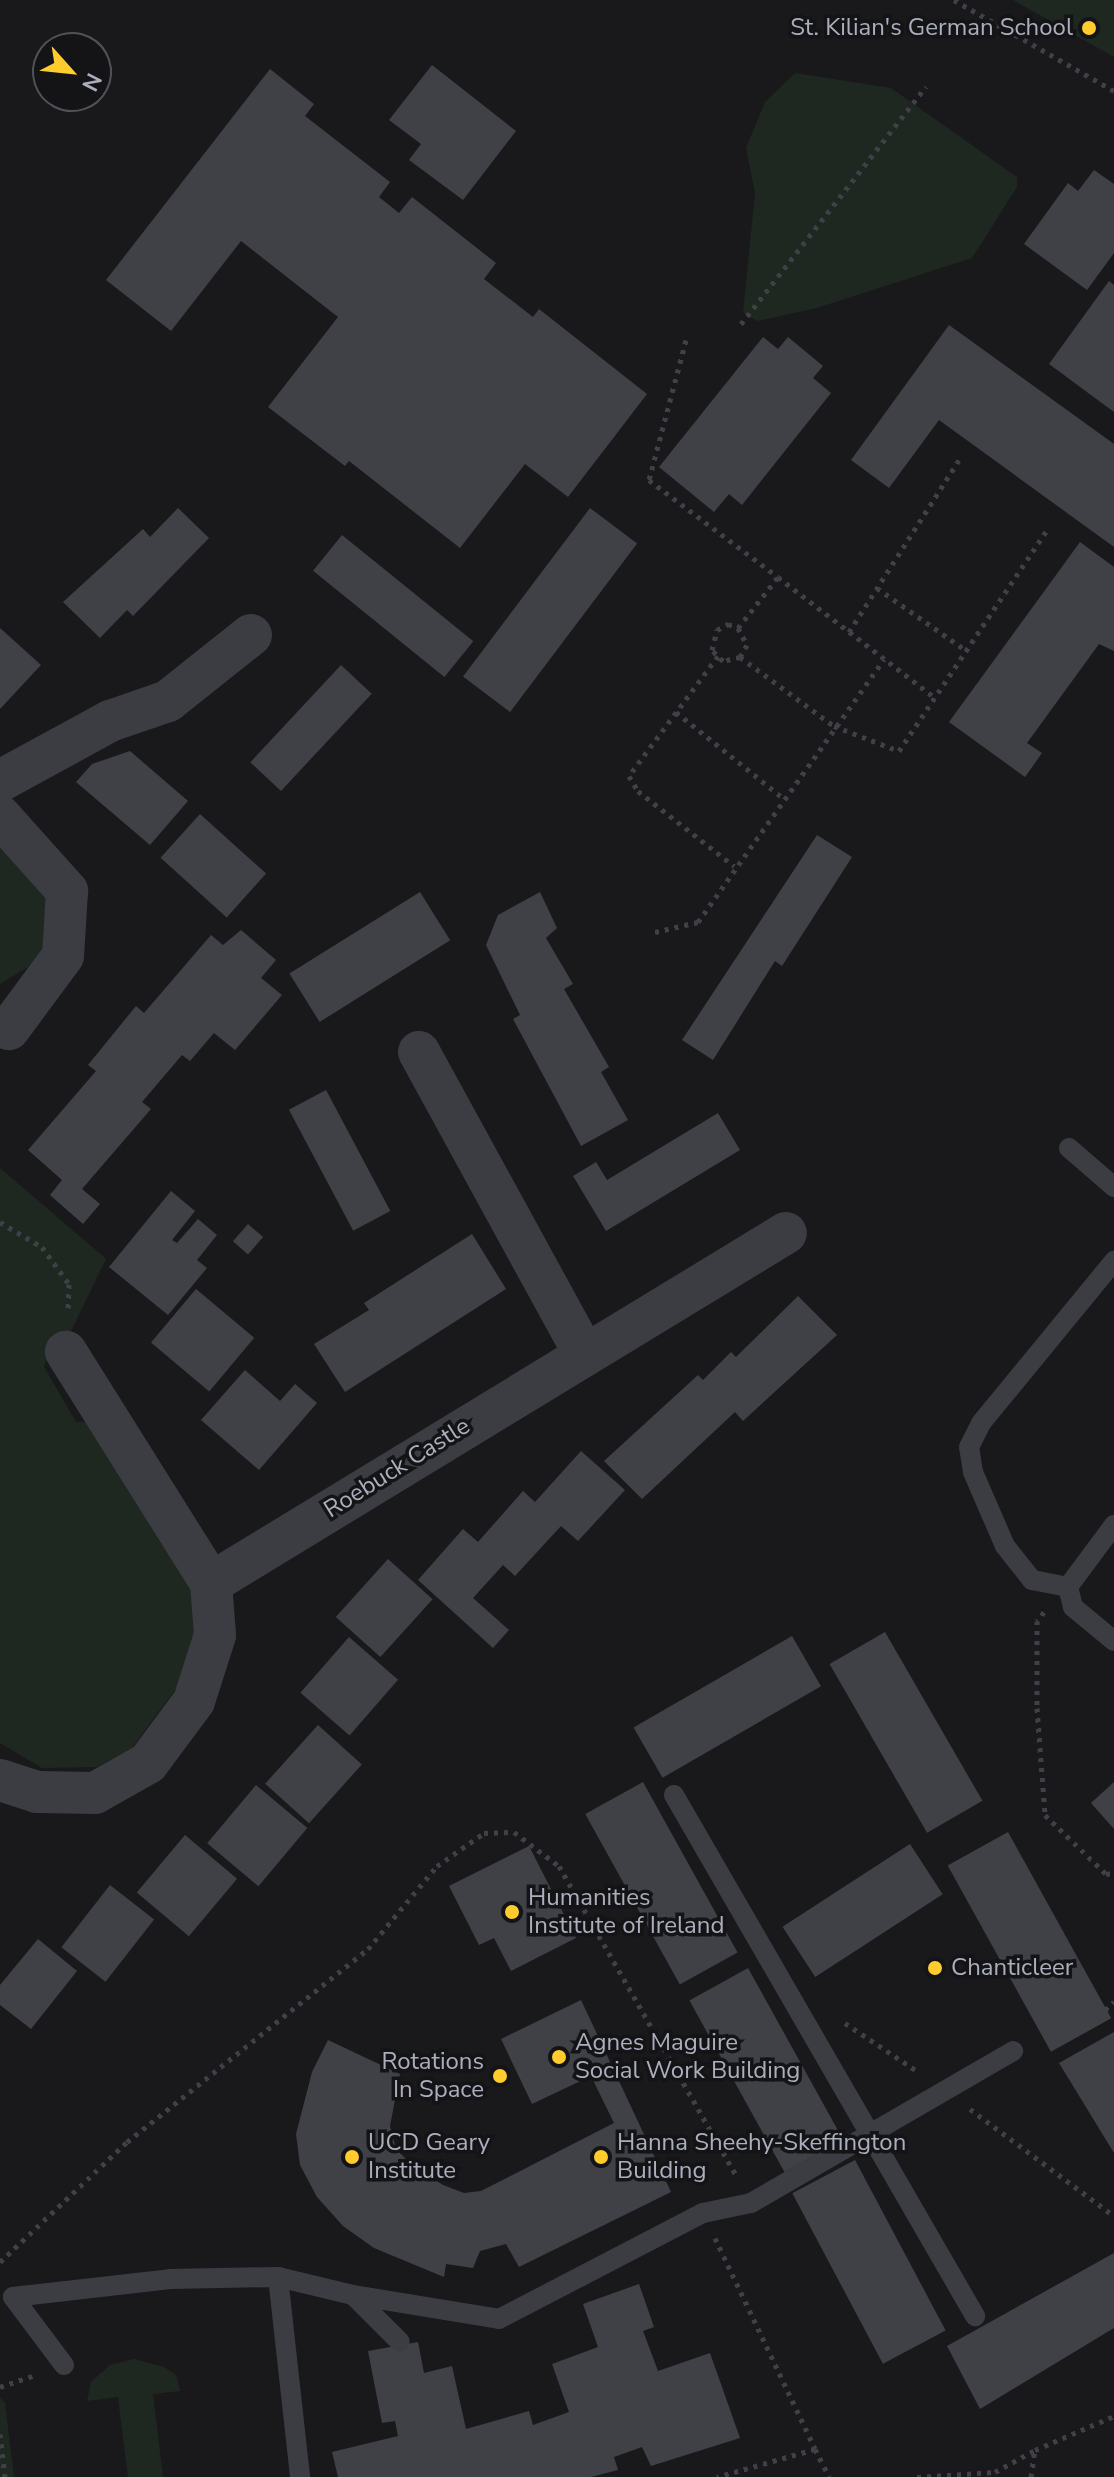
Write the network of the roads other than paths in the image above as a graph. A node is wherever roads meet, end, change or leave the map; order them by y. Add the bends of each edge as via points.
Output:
1 (251, 635) dead end
2 (0, 781) edge
3 (0, 816) edge
4 (3, 1030) edge
5 (419, 1052) dead end
6 (1069, 1148) dead end
7 (1114, 1187) edge
8 (786, 1233) dead end
9 (1114, 1261) edge
10 (66, 1352) road end
11 (583, 1352) junction
12 (1114, 1525) edge
13 (211, 1583) junction
14 (1059, 1585) junction
15 (1114, 1641) edge
16 (0, 1780) edge
17 (674, 1795) dead end
18 (1013, 2051) dead end
19 (870, 2134) junction
20 (278, 2277) junction
21 (6, 2295) edge
22 (353, 2295) junction
23 (975, 2316) dead end
24 (400, 2342) dead end
25 (64, 2365) dead end
26 (300, 2477) edge

1 - 2 street via 168,701 110,721
3 - 4 street via 67,891 63,956
5 - 11 street
6 - 7 lane
8 - 11 street, Roebuck Castle
9 - 14 lane via 981,1423 969,1447 973,1472 1005,1546 1032,1580
10 - 13 street
11 - 13 street, Roebuck Castle
12 - 14 lane
13 - 16 street via 215,1635 194,1701 148,1763 95,1793 37,1792
14 - 15 lane via 1073,1607
17 - 19 lane
18 - 19 lane
19 - 22 lane via 751,2203 703,2213 499,2319
19 - 23 lane
20 - 21 lane via 170,2279
20 - 22 lane
20 - 26 lane
21 - 25 lane
22 - 24 lane

